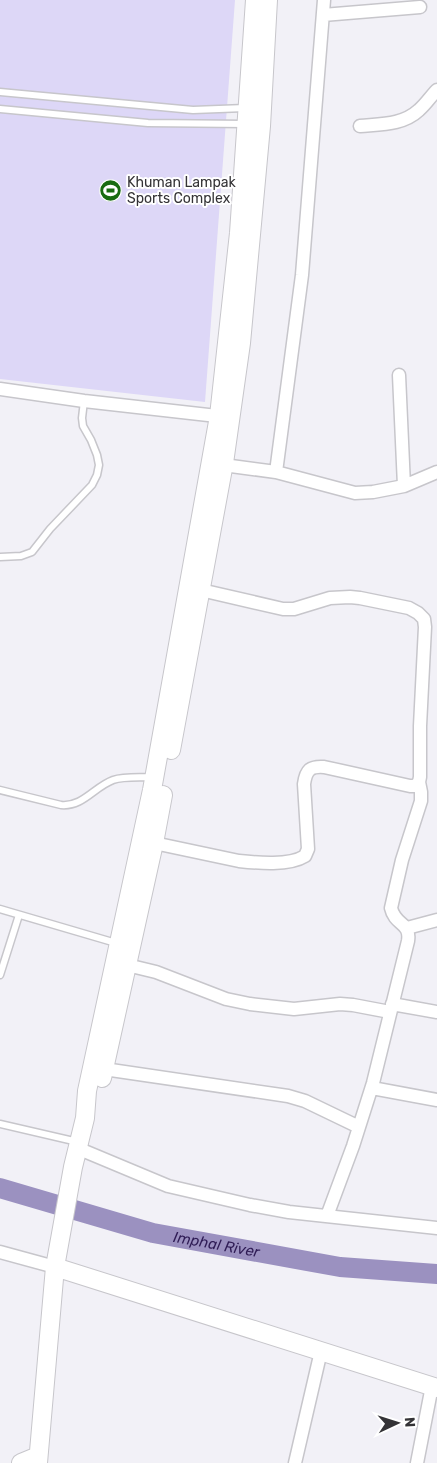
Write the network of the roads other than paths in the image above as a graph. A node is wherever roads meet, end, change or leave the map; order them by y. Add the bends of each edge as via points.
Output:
1 (255, 0) edge
2 (268, 0) edge
3 (324, 0) edge
4 (420, 7) dead end
5 (323, 15) junction
6 (437, 90) edge
7 (0, 92) edge
8 (0, 109) edge
9 (255, 117) junction
10 (360, 126) dead end
11 (399, 375) dead end
12 (0, 389) edge
13 (84, 401) junction
14 (225, 417) junction
15 (217, 464) junction
16 (272, 471) junction
17 (437, 472) edge
18 (404, 486) junction
19 (0, 557) edge
20 (195, 588) junction
21 (154, 777) junction
22 (419, 782) junction
23 (0, 790) edge
24 (154, 843) junction
25 (0, 909) edge
26 (19, 914) junction
27 (437, 920) edge
28 (407, 928) junction
29 (119, 943) junction
30 (127, 965) junction
31 (0, 975) edge
32 (391, 1008) junction
33 (437, 1012) edge
34 (104, 1069) junction
35 (372, 1088) junction
36 (437, 1100) edge
37 (86, 1118) junction
38 (0, 1124) edge
39 (359, 1127) junction
40 (78, 1145) junction
41 (327, 1216) junction
42 (437, 1228) edge
43 (0, 1252) edge
44 (55, 1263) junction
45 (321, 1351) junction
46 (434, 1387) edge
47 (38, 1459) edge
48 (21, 1463) edge
49 (295, 1463) edge
50 (416, 1463) edge

1 - 9 main road
2 - 9 main road
3 - 5 street
4 - 5 street
5 - 16 street via 302,275
6 - 10 street via 411,117 392,123
7 - 9 lane
8 - 9 lane via 148,122
9 - 14 main road via 241,343
11 - 18 street
12 - 13 street
13 - 14 street
13 - 19 lane via 83,426 97,455 97,476 32,552
14 - 15 main road
15 - 16 street
15 - 20 main road
16 - 18 street via 355,493
17 - 18 street
20 - 21 main road
20 - 22 street via 283,609 294,609 330,598 350,597 418,612 425,627
20 - 24 main road
21 - 23 lane via 116,779 70,806
21 - 29 main road
22 - 24 street via 410,786 324,767 309,769 304,784 308,848 306,856 300,860 239,861
22 - 28 street via 421,801 391,908 392,915
24 - 30 main road
25 - 26 lane
26 - 29 lane
26 - 31 lane
27 - 28 street
28 - 32 street via 408,941
29 - 37 main road via 87,1091
30 - 32 street via 250,1004 294,1009 340,1004
30 - 34 main road
32 - 33 street
32 - 35 street
34 - 37 main road via 98,1095
34 - 39 street via 288,1096
35 - 36 street
35 - 39 street
37 - 40 main road
38 - 40 lane
39 - 41 street
40 - 41 street via 168,1186 260,1207
40 - 44 main road
41 - 42 street
43 - 44 street
44 - 45 main road
44 - 47 main road
45 - 46 main road
45 - 49 street
46 - 50 street
47 - 48 main road

